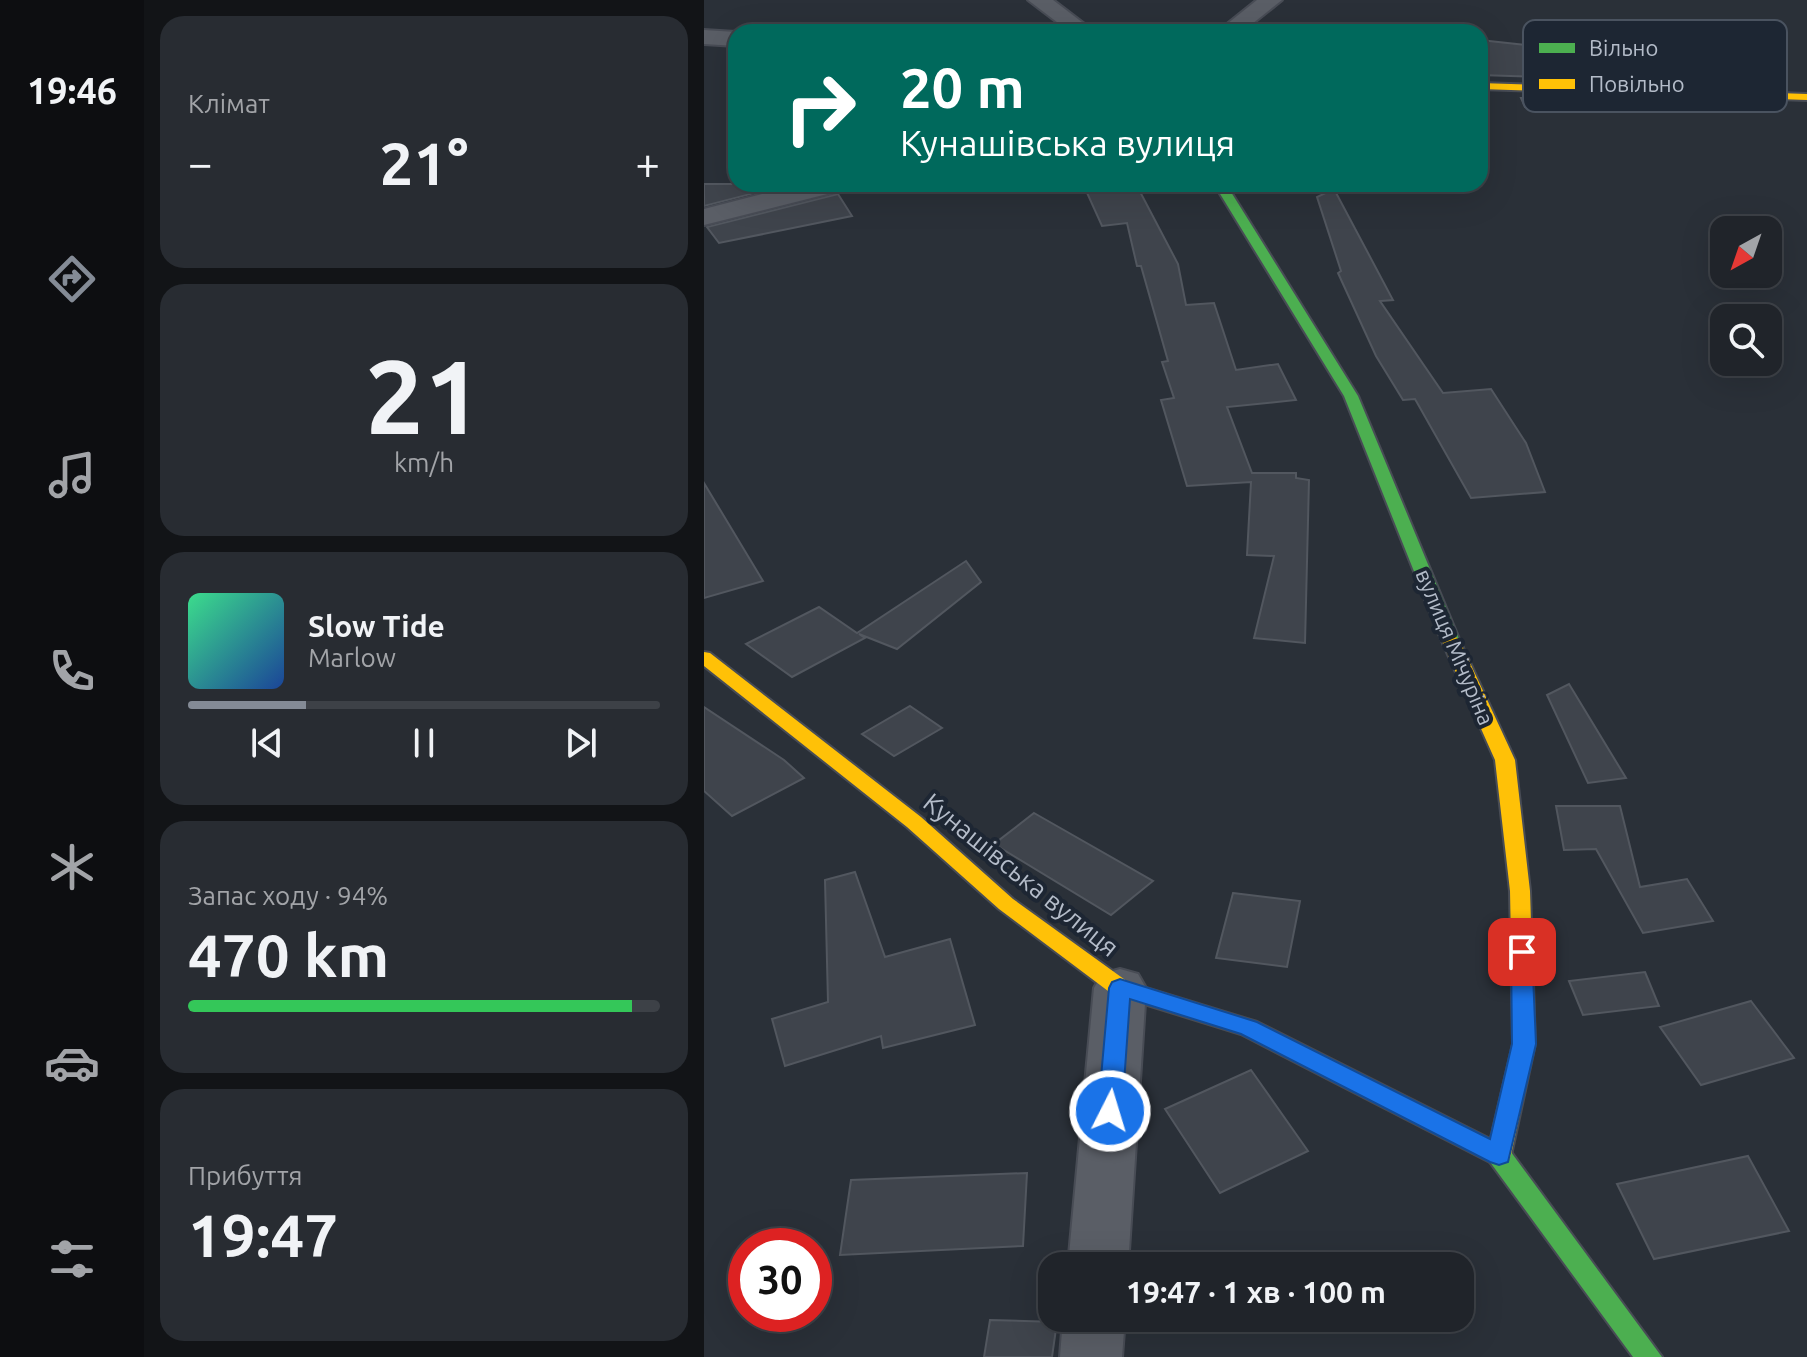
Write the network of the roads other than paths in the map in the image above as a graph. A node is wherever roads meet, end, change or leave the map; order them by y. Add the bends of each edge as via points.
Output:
1 (1039, 0) edge
2 (1271, 0) edge
3 (1073, 24) edge
4 (1239, 24) edge
5 (704, 37) edge
6 (728, 38) edge
7 (1488, 86) edge
8 (1523, 87) edge
9 (1787, 96) edge
10 (1807, 97) edge
11 (802, 192) edge
12 (1225, 192) edge
13 (704, 217) edge
14 (704, 657) edge
15 (1120, 988) junction
16 (1499, 1155) junction
17 (1099, 1252) edge
18 (1093, 1332) edge
19 (1091, 1357) edge
20 (1649, 1357) edge

1 - 3 street
2 - 4 street
5 - 6 street
7 - 8 street
9 - 10 street
11 - 13 street
12 - 16 street, вулиця Мічуріна via 1351,396 1505,760 1520,891 1524,1044
14 - 15 street, Кунашівська вулиця via 914,822 1006,904
15 - 16 street, Кунашівська вулиця via 1249,1028
15 - 17 street
16 - 20 street, Кунашівська вулиця
18 - 19 street

